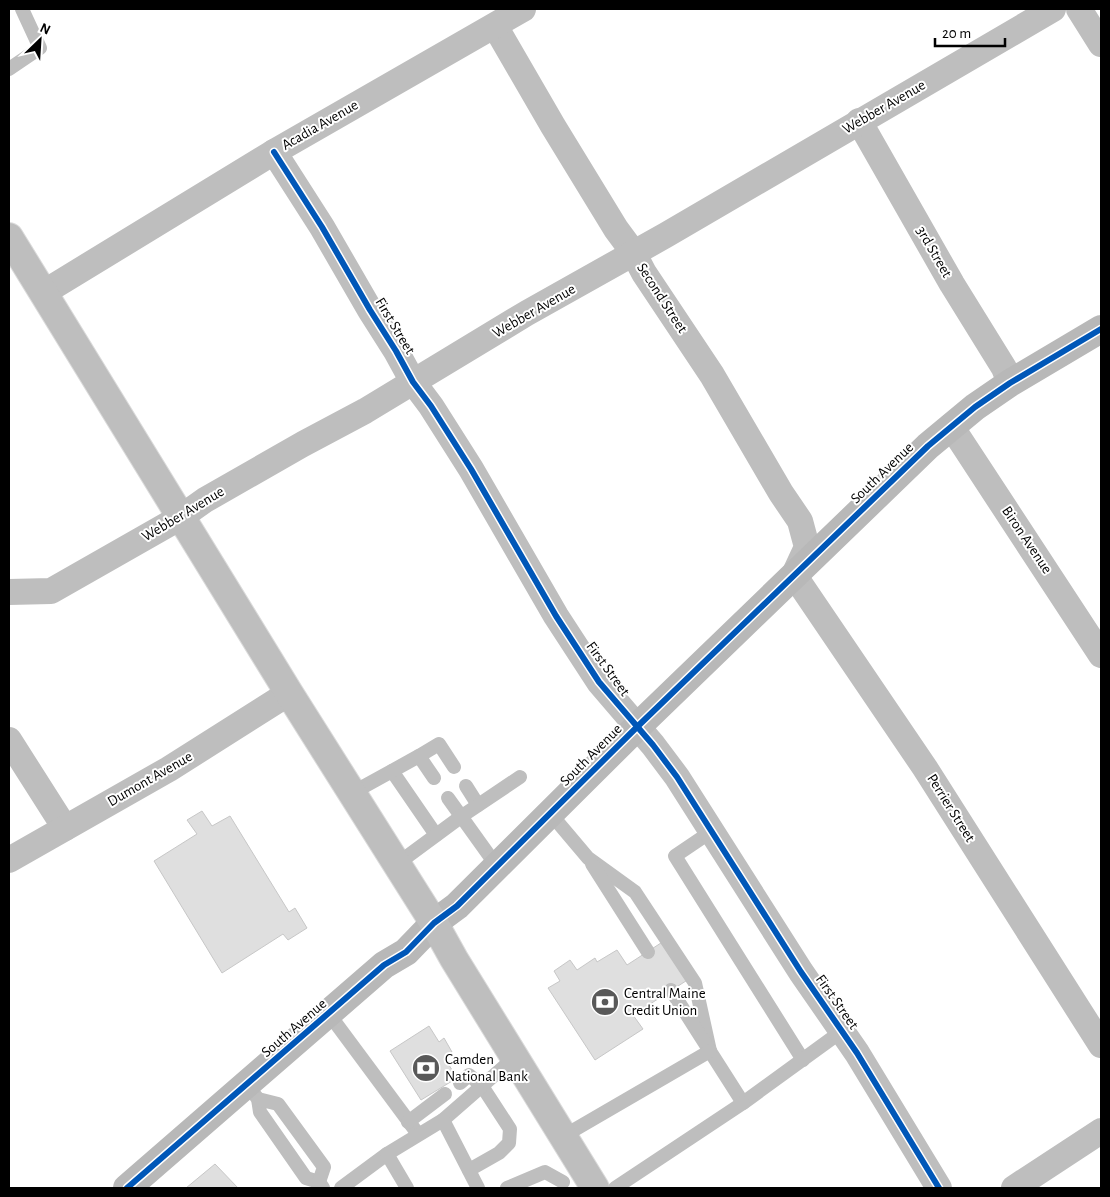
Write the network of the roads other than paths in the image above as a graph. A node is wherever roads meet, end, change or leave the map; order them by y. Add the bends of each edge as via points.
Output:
1 (22, 9) edge
2 (523, 9) edge
3 (1052, 9) edge
4 (1079, 9) edge
5 (495, 26) junction
6 (1101, 44) edge
7 (9, 69) edge
8 (859, 121) junction
9 (274, 152) junction
10 (9, 239) edge
11 (633, 252) junction
12 (43, 292) junction
13 (1101, 329) edge
14 (413, 382) junction
15 (1010, 383) junction
16 (951, 426) junction
17 (181, 517) junction
18 (794, 575) junction
19 (9, 592) edge
20 (1101, 655) edge
21 (289, 692) junction
22 (637, 727) junction
23 (9, 740) edge
24 (419, 756) junction
25 (454, 767) dead end
26 (392, 771) junction
27 (520, 776) dead end
28 (434, 778) dead end
29 (466, 786) dead end
30 (352, 793) junction
31 (448, 798) dead end
32 (478, 805) junction
33 (550, 813) junction
34 (462, 816) junction
35 (64, 828) junction
36 (712, 831) junction
37 (436, 835) junction
38 (588, 858) junction
39 (9, 860) edge
40 (397, 864) junction
41 (496, 865) junction
42 (434, 923) junction
43 (648, 952) dead end
44 (671, 990) dead end
45 (329, 1014) junction
46 (842, 1031) junction
47 (1101, 1045) edge
48 (710, 1051) junction
49 (514, 1058) junction
50 (803, 1060) junction
51 (460, 1083) dead end
52 (482, 1086) junction
53 (252, 1092) junction
54 (445, 1094) dead end
55 (743, 1103) junction
56 (443, 1120) junction
57 (408, 1122) junction
58 (1101, 1132) edge
59 (418, 1134) junction
60 (562, 1137) junction
61 (387, 1154) junction
62 (469, 1170) junction
63 (575, 1183) edge
64 (321, 1185) edge
65 (127, 1188) edge
66 (341, 1188) edge
67 (407, 1188) edge
68 (478, 1188) edge
69 (507, 1188) edge
70 (615, 1188) edge
71 (940, 1188) edge
72 (1014, 1188) edge

1 - 7 lane via 40,48
2 - 5 street, Acadia Avenue
3 - 8 street, Webber Avenue
4 - 6 street
5 - 9 street, Acadia Avenue
5 - 11 street, Second Street via 553,126
8 - 11 street, Webber Avenue
8 - 15 street, 3rd Street
9 - 12 street, Acadia Avenue
9 - 14 street, First Street
10 - 12 highway
11 - 14 street, Webber Avenue
11 - 18 street, Second Street via 800,521 807,547
12 - 17 highway
13 - 15 street, South Avenue
14 - 17 street, Webber Avenue via 205,500
14 - 22 street, First Street via 471,469 593,674
15 - 16 street, South Avenue
16 - 18 street, South Avenue
16 - 20 street, Biron Avenue
17 - 19 street, Webber Avenue via 51,591
17 - 21 highway
18 - 22 street, South Avenue
18 - 47 street, Perrier Street via 925,768
21 - 30 highway
21 - 35 street, Dumont Avenue via 169,770
22 - 33 street, South Avenue
22 - 36 street, First Street via 677,777
23 - 35 street
24 - 25 lane via 439,744
24 - 26 lane
24 - 28 lane
26 - 30 lane
26 - 37 lane
27 - 32 lane
29 - 32 lane
30 - 40 highway
31 - 34 lane
32 - 34 lane
33 - 38 lane
33 - 41 street, South Avenue
34 - 37 lane
34 - 41 lane
35 - 39 street, Dumont Avenue
36 - 46 street, First Street
36 - 50 lane via 675,856
37 - 40 lane
38 - 43 lane
38 - 48 lane via 635,892 695,983
40 - 42 highway
41 - 42 street, South Avenue via 457,906
42 - 45 street, South Avenue via 406,952 384,965
42 - 49 highway
44 - 48 lane
45 - 53 street, South Avenue
45 - 57 lane
46 - 50 lane
46 - 71 street, First Street
48 - 55 lane
48 - 60 lane
49 - 52 lane
49 - 60 highway
50 - 55 lane
51 - 52 lane via 469,1075
52 - 56 lane
52 - 62 lane via 510,1129 509,1143 499,1153
53 - 64 lane via 260,1112 306,1178
53 - 64 lane via 278,1104 324,1167
53 - 65 street, South Avenue
54 - 57 lane
55 - 70 lane
56 - 59 lane
56 - 62 lane
57 - 59 lane
58 - 72 street
59 - 61 lane
60 - 63 highway
61 - 66 lane
61 - 67 lane
62 - 68 lane
63 - 69 lane via 545,1172

